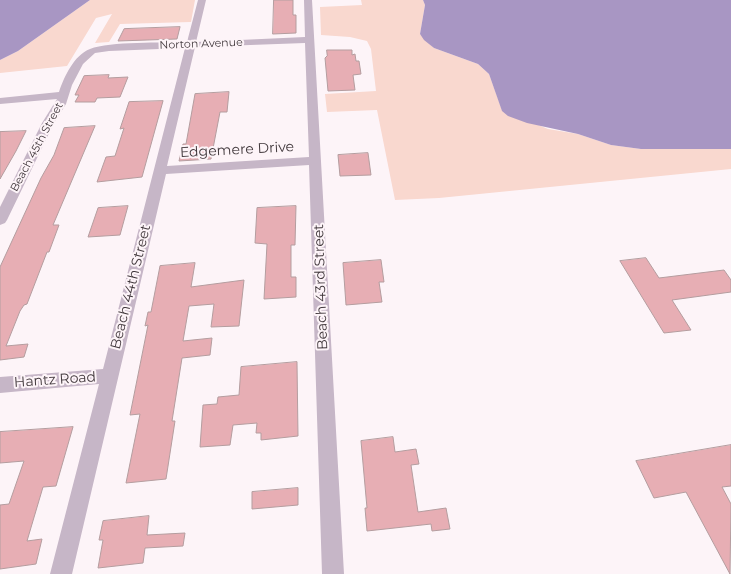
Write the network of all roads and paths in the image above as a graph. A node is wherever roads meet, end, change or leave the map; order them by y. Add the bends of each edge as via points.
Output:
1 (202, 0) edge
2 (308, 0) edge
3 (310, 40) junction
4 (190, 45) junction
5 (92, 51) joint
6 (63, 95) junction
7 (0, 100) edge
8 (315, 161) junction
9 (160, 170) junction
10 (0, 220) edge
11 (110, 376) junction
12 (0, 384) edge
13 (62, 574) edge
14 (333, 574) edge

1 - 4 street, Beach 44th Street
2 - 3 street, Beach 43rd Street
3 - 4 street, Norton Avenue
3 - 8 street, Beach 43rd Street
4 - 5 street, Norton Avenue
4 - 9 street, Beach 44th Street
5 - 6 street, Beach 45th Street via 79,62
6 - 7 street
6 - 10 street, Beach 45th Street
8 - 9 street, Edgemere Drive
8 - 14 street, Beach 43rd Street
9 - 11 street, Beach 44th Street
11 - 12 street, Hantz Road
11 - 13 street, Beach 44th Street

